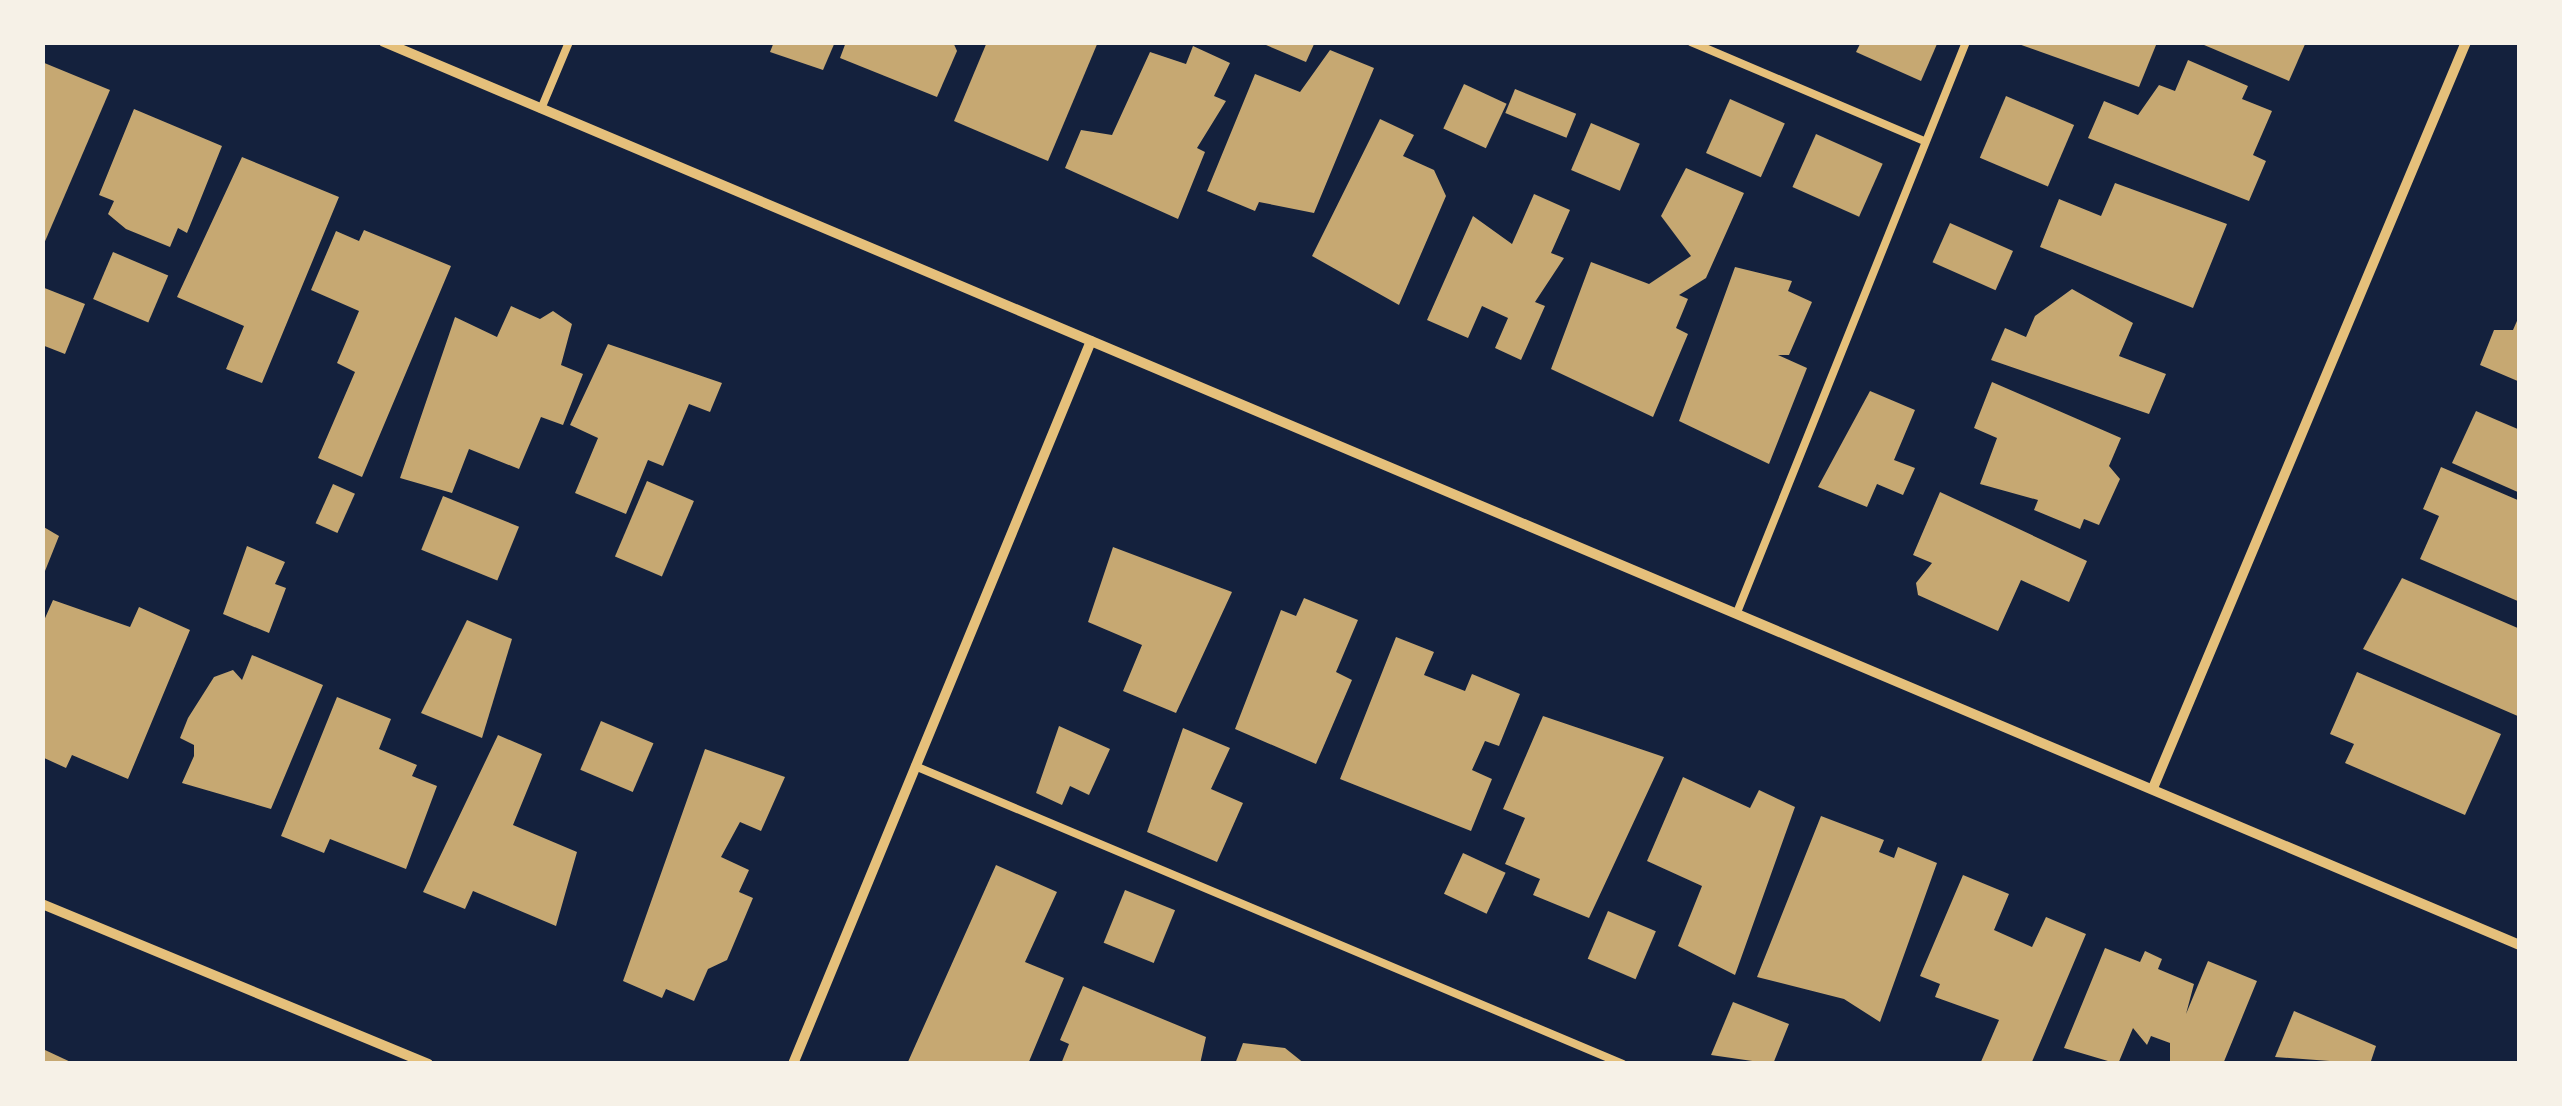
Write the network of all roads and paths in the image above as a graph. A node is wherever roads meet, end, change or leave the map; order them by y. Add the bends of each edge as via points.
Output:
1 (384, 42) edge
2 (569, 42) edge
3 (1691, 42) edge
4 (1966, 42) edge
5 (2466, 42) edge
6 (540, 109) junction
7 (1924, 141) junction
8 (1091, 341) junction
9 (1738, 610) junction
10 (916, 766) junction
11 (2153, 788) junction
12 (42, 904) edge
13 (2520, 945) edge
14 (428, 1064) edge
15 (793, 1064) edge
16 (1624, 1064) edge

1 - 6 street
2 - 6 lane
3 - 7 lane
4 - 7 lane
5 - 11 street
6 - 8 street
7 - 9 lane
8 - 9 street
8 - 10 street
9 - 11 street
10 - 15 street
10 - 16 lane
11 - 13 street
12 - 14 street

